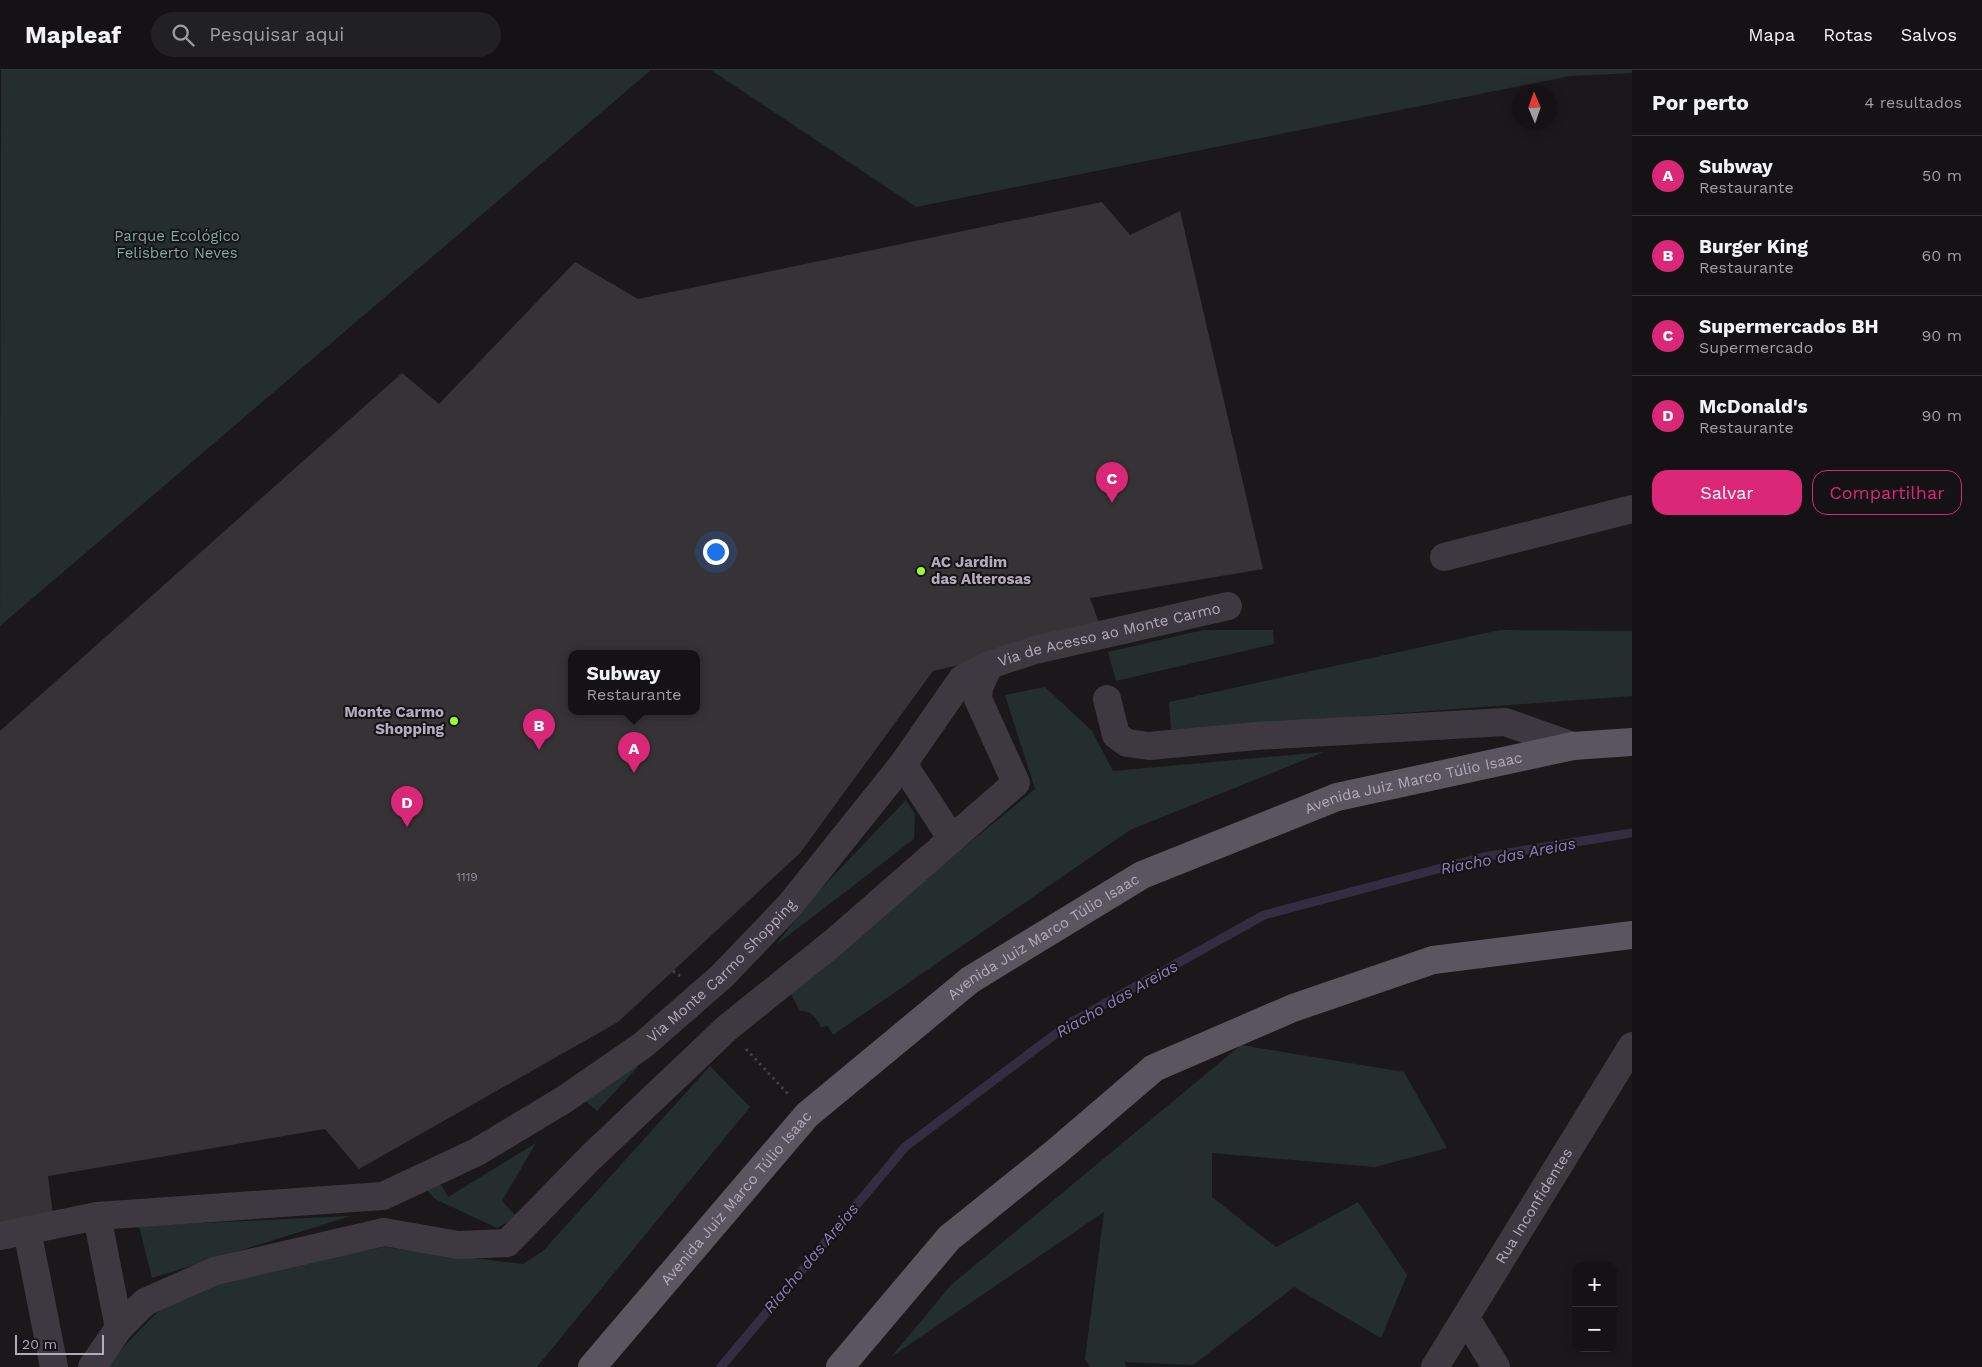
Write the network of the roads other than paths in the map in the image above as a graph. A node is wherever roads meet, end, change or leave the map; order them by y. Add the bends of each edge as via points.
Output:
1 (1632, 509) edge
2 (1444, 557) dead end
3 (1228, 606) dead end
4 (989, 665) junction
5 (1107, 699) dead end
6 (942, 706) junction
7 (988, 720) junction
8 (1632, 742) edge
9 (1573, 746) junction
10 (903, 764) junction
11 (952, 839) junction
12 (1632, 935) edge
13 (1632, 1046) edge
14 (383, 1196) junction
15 (97, 1216) junction
16 (27, 1230) junction
17 (384, 1232) junction
18 (0, 1236) edge
19 (1466, 1318) junction
20 (119, 1328) junction
21 (54, 1367) edge
22 (92, 1367) edge
23 (592, 1367) edge
24 (840, 1367) edge
25 (1435, 1367) edge
26 (1496, 1367) edge

1 - 2 street
3 - 4 street, Via de Acesso ao Monte Carmo via 1035,650
4 - 6 street, Via Monte Carmo Shopping via 962,679
4 - 7 street via 978,699
5 - 9 street via 1116,734 1127,742 1149,746 1256,736 1505,722
6 - 7 street via 971,710
6 - 10 street, Via Monte Carmo Shopping
7 - 11 street via 1016,783
8 - 9 main road, Avenida Juiz Marco Túlio Isaac
9 - 23 main road, Avenida Juiz Marco Túlio Isaac via 1337,797 1142,875 970,980 807,1115
10 - 11 street
10 - 14 street, Via Monte Carmo Shopping via 790,906 676,1018 528,1122 477,1152
11 - 17 street via 834,942 727,1028 590,1158 507,1243 458,1244
12 - 24 main road via 1433,960 1294,1008 1154,1068 948,1238
13 - 19 street, Rua Inconfidentes
14 - 15 street
14 - 17 street
15 - 16 street
15 - 20 street
16 - 18 street
16 - 21 street
17 - 20 street via 215,1271 145,1302
19 - 25 street, Rua Inconfidentes
19 - 26 street
20 - 22 street

